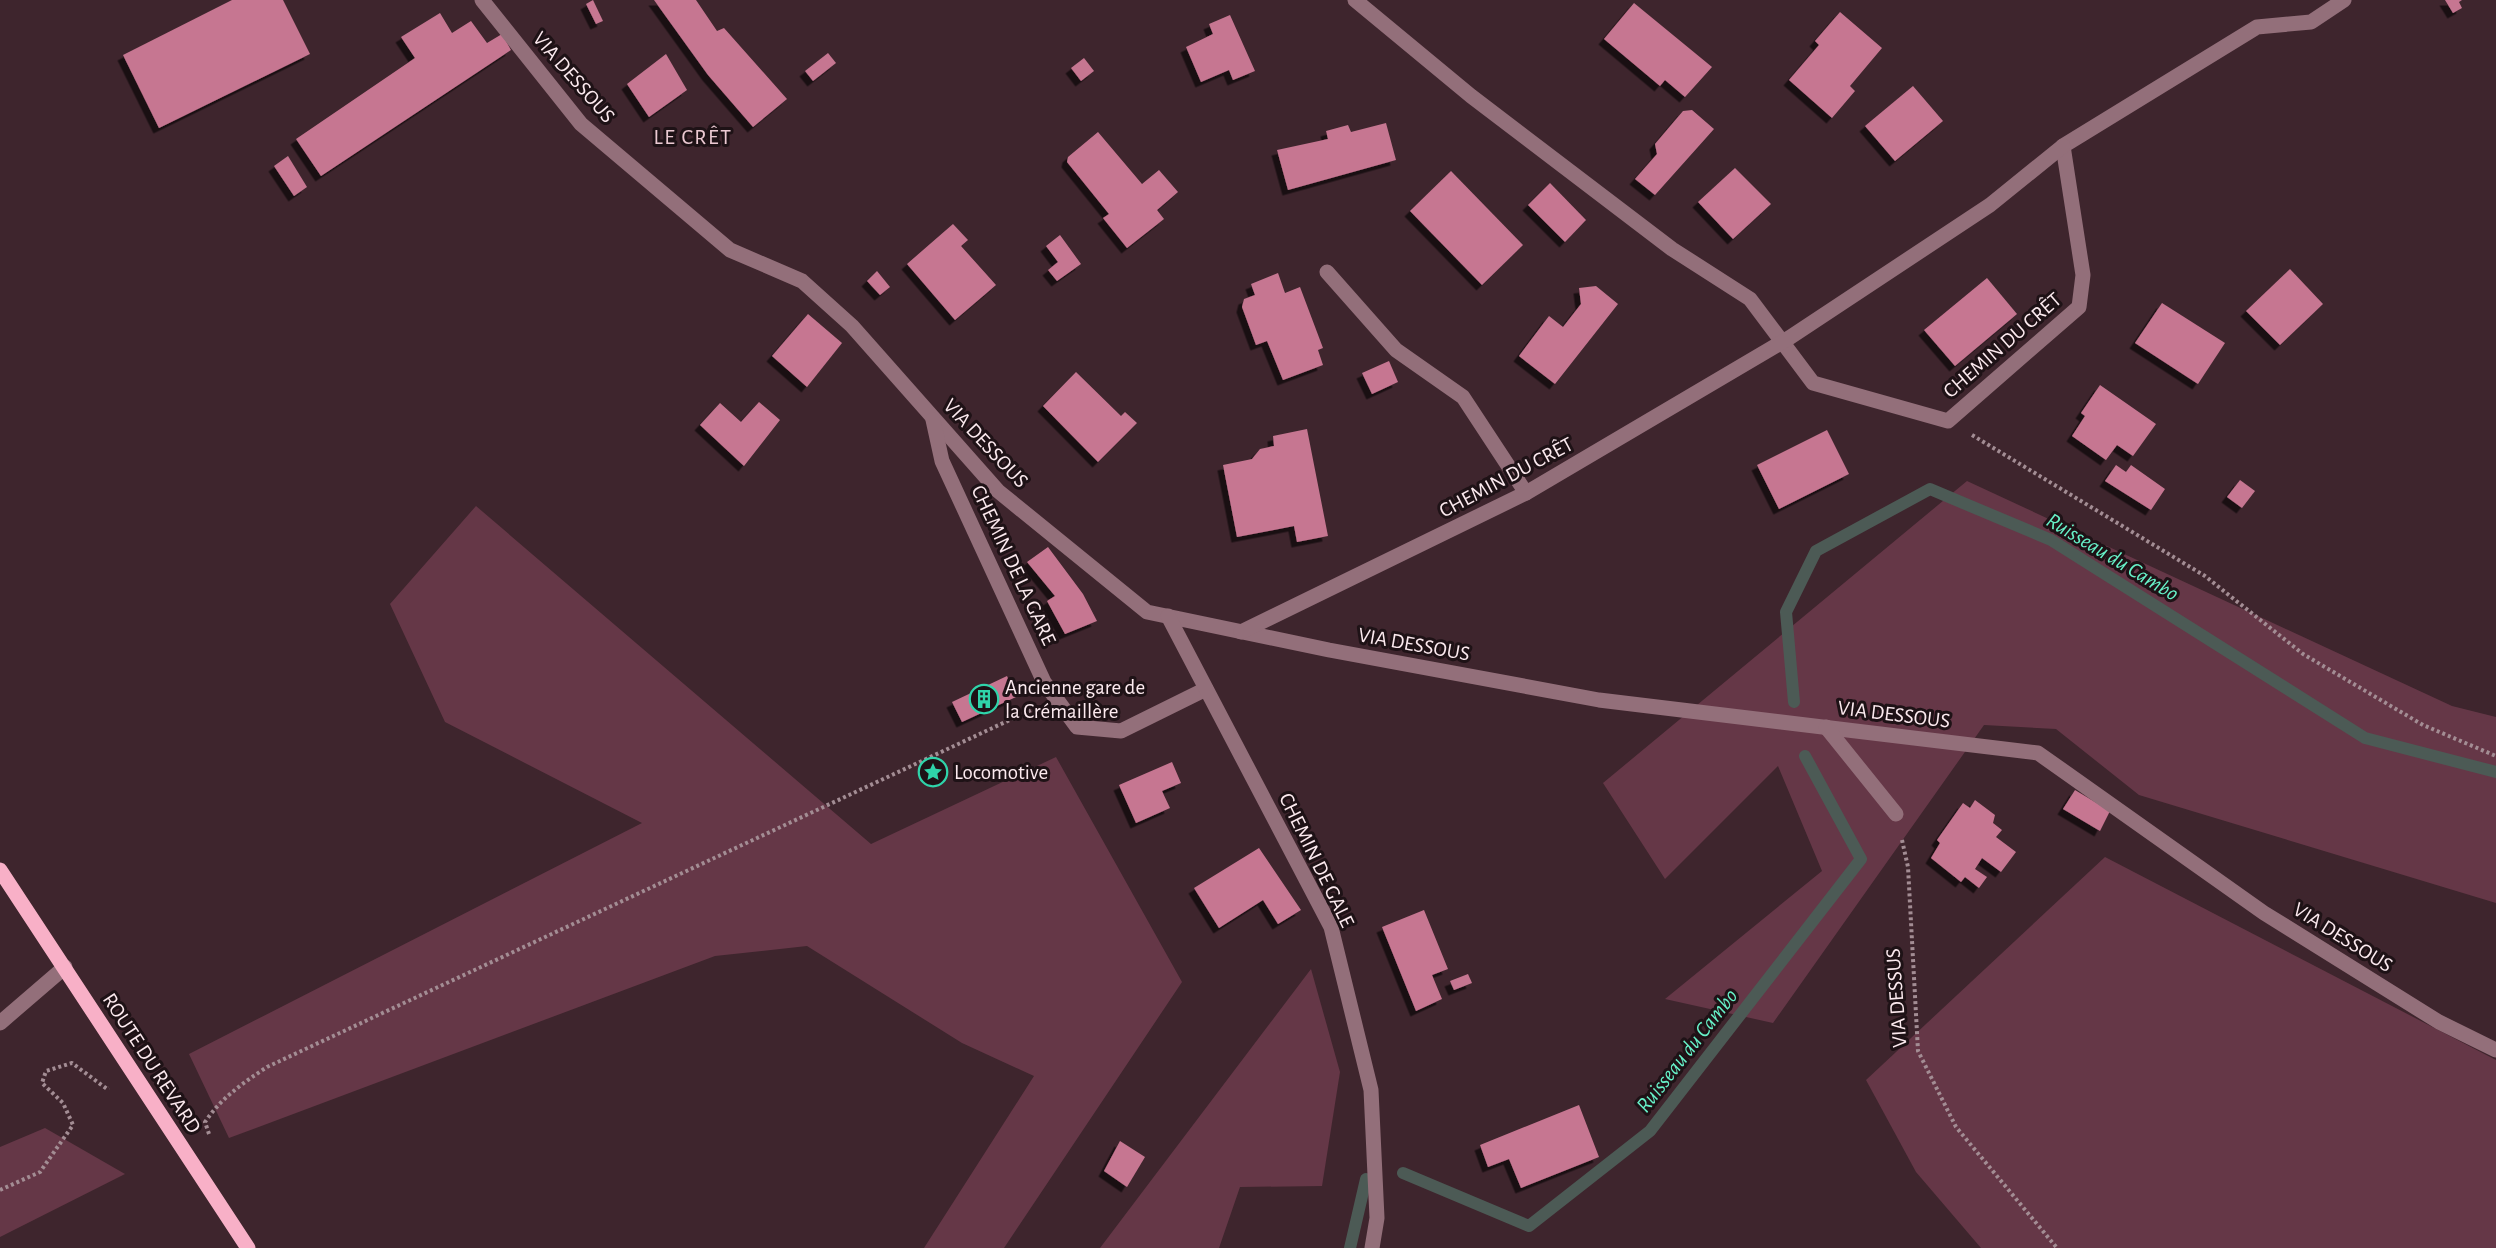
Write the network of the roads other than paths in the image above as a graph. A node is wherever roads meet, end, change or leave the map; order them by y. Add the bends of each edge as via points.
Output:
1 (482, 0) edge
2 (1355, 0) edge
3 (2344, 0) edge
4 (2063, 146) junction
5 (1327, 272) dead end
6 (932, 417) junction
7 (1526, 493) junction
8 (1168, 616) junction
9 (1240, 632) junction
10 (1206, 689) junction
11 (1826, 726) junction
12 (1896, 814) road end
13 (0, 855) edge
14 (0, 870) edge
15 (21, 901) junction
16 (65, 967) junction
17 (0, 1023) edge
18 (2496, 1050) edge
19 (248, 1248) edge
20 (1372, 1248) edge

1 - 6 street, VIA DESSOUS via 581,124 730,250 802,281 852,326
2 - 4 street, CHEMIN DU CRÊT via 1472,96 1672,249 1750,299 1813,383 1948,421 2079,307 2083,275
3 - 4 street, CHEMIN DU CRÊT via 2311,22 2257,27
4 - 7 street, CHEMIN DU CRÊT via 1990,205 1789,338
5 - 7 street via 1396,350 1463,397
6 - 8 street, VIA DESSOUS via 998,491 1147,612
6 - 10 street, CHEMIN DE LA GARE via 942,461 1044,682 1077,727 1121,731
7 - 9 street, CHEMIN DU CRÊT
8 - 9 street, VIA DESSOUS
8 - 10 street, CHEMIN DE GALE
9 - 11 street, VIA DESSOUS via 1599,700
10 - 20 street, CHEMIN DE GALE via 1331,927 1371,1090 1377,1218
11 - 12 street
11 - 18 street, VIA DESSOUS via 2038,753 2264,912 2439,1022
13 - 15 main road, ROUTE DU REVARD
14 - 15 main road, ROUTE DU REVARD
15 - 16 main road, ROUTE DU REVARD
16 - 17 street
16 - 19 main road, ROUTE DU REVARD

